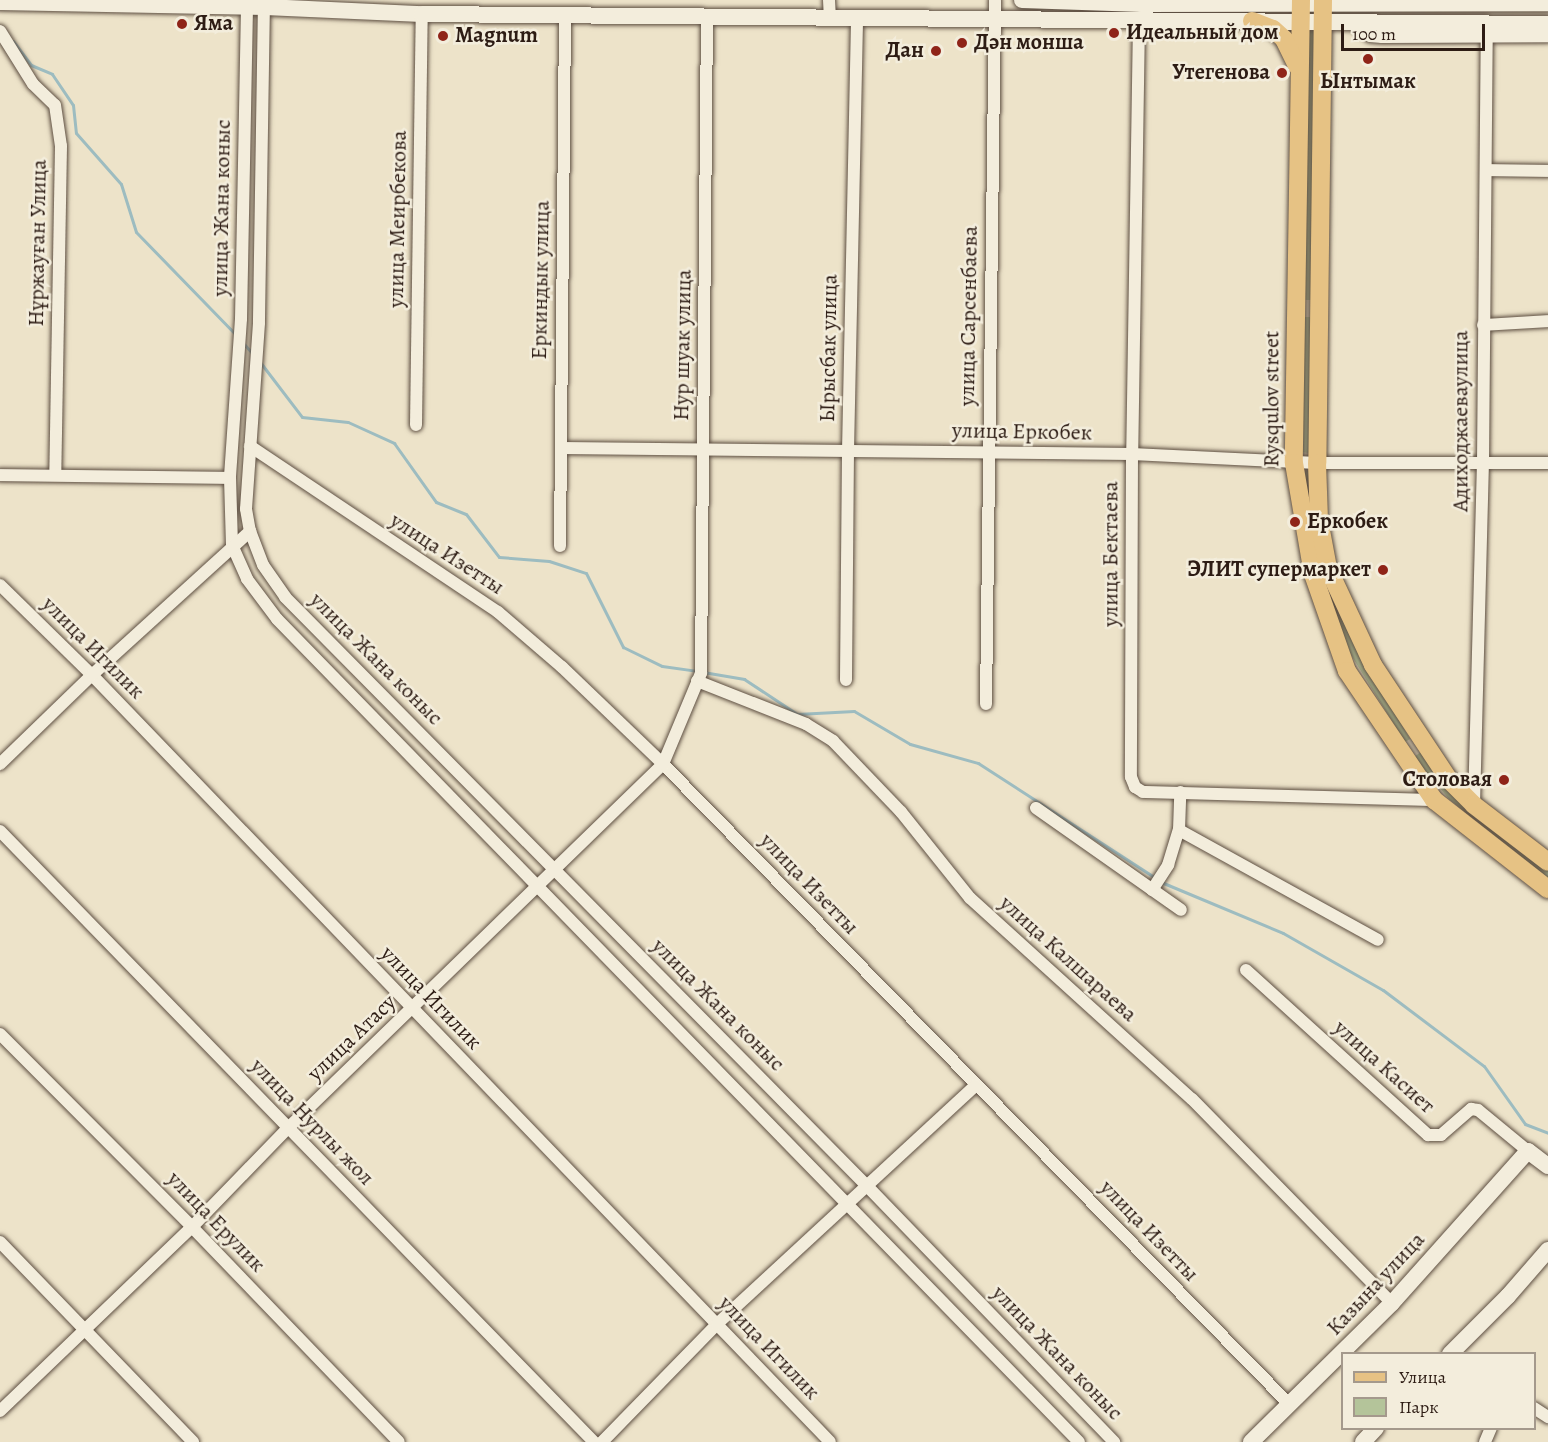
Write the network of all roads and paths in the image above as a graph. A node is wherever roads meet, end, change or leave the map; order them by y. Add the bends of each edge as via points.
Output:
1 (995, 0) edge
2 (1022, 0) edge
3 (0, 2) edge
4 (1358, 2) edge
5 (1263, 3) edge
6 (1548, 3) edge
7 (245, 4) edge
8 (264, 4) edge
9 (830, 8) edge
10 (1141, 8) edge
11 (1301, 9) edge
12 (1323, 9) edge
13 (422, 14) junction
14 (565, 14) junction
15 (707, 17) junction
16 (857, 17) junction
17 (994, 20) junction
18 (1252, 21) junction
19 (1351, 22) junction
20 (1548, 24) edge
21 (0, 31) edge
22 (1548, 36) edge
23 (1487, 37) junction
24 (1300, 72) junction
25 (1486, 170) junction
26 (1548, 171) edge
27 (1296, 311) junction
28 (1319, 311) junction
29 (1548, 321) edge
30 (1482, 325) junction
31 (416, 425) dead end
32 (250, 446) junction
33 (561, 448) junction
34 (703, 450) junction
35 (848, 451) junction
36 (988, 453) junction
37 (1132, 454) junction
38 (1294, 463) junction
39 (1317, 463) junction
40 (1548, 463) edge
41 (1483, 464) junction
42 (0, 475) edge
43 (55, 475) junction
44 (230, 478) junction
45 (250, 531) junction
46 (232, 545) junction
47 (560, 546) dead end
48 (0, 585) edge
49 (288, 600) junction
50 (277, 619) junction
51 (92, 675) junction
52 (699, 677) junction
53 (846, 680) dead end
54 (987, 704) dead end
55 (1424, 742) junction
56 (1404, 755) junction
57 (0, 764) edge
58 (663, 764) junction
59 (1180, 792) junction
60 (1434, 800) junction
61 (1474, 805) junction
62 (1036, 808) dead end
63 (1179, 830) junction
64 (0, 831) edge
65 (1548, 862) edge
66 (555, 870) junction
67 (537, 888) junction
68 (1548, 889) edge
69 (1152, 890) junction
70 (1181, 910) dead end
71 (1378, 940) dead end
72 (1246, 970) dead end
73 (413, 1009) junction
74 (0, 1034) edge
75 (976, 1085) junction
76 (288, 1128) junction
77 (1528, 1151) junction
78 (1548, 1166) edge
79 (867, 1186) junction
80 (849, 1203) junction
81 (192, 1227) junction
82 (0, 1242) edge
83 (1548, 1250) edge
84 (1392, 1303) junction
85 (717, 1324) junction
86 (83, 1329) junction
87 (1343, 1352) edge
88 (1456, 1352) edge
89 (1341, 1354) edge
90 (1290, 1405) junction
91 (0, 1411) edge
92 (1374, 1430) edge
93 (193, 1442) edge
94 (399, 1442) edge
95 (594, 1442) edge
96 (602, 1442) edge
97 (830, 1442) edge
98 (1078, 1442) edge
99 (1114, 1442) edge
100 (1251, 1442) edge
101 (1363, 1442) edge

1 - 17 street, улица Сарсенбаева
2 - 10 main road
3 - 7 main road
4 - 6 main road
4 - 12 main road
5 - 10 main road
5 - 11 main road
7 - 8 main road
7 - 44 street, улица Жана коныс via 241,319
8 - 13 main road
8 - 32 street, улица Жана коныс via 259,323
9 - 15 main road
9 - 16 main road
10 - 17 main road
10 - 18 main road
10 - 37 street, улица Бектаева
11 - 12 main road
11 - 18 main road
11 - 24 main road, Rysqulov street
12 - 19 main road
12 - 28 main road, Rysqulov street
13 - 14 main road
13 - 31 street, улица Меирбекова
14 - 15 main road
14 - 33 street, Еркиндык улица
15 - 34 street, Нур шуак улица
16 - 17 main road
16 - 35 street, Ырысбак улица
17 - 36 street, улица Сарсенбаева
18 - 24 main road via 1284,39
19 - 20 main road
19 - 23 street via 1370,36
21 - 43 street, Нұржауған Улица via 33,84 55,105 61,146
22 - 23 street
23 - 25 street, Адиходжаеваулица
24 - 27 main road, Rysqulov street
25 - 26 street
25 - 30 street, Адиходжаеваулица
27 - 28 main road
27 - 38 main road, Rysqulov street
28 - 39 main road, Rysqulov street
29 - 30 street
30 - 41 street, Адиходжаеваулица
32 - 45 street, улица Жана коныс via 246,509
32 - 58 street, улица Изетты via 498,612
33 - 34 street, улица Еркобек
33 - 47 street, Еркиндык улица
34 - 35 street, улица Еркобек
34 - 52 street, Нур шуак улица
35 - 36 street, улица Еркобек
35 - 53 street, Ырысбак улица
36 - 37 street, улица Еркобек
36 - 54 street, улица Сарсенбаева
37 - 38 street, улица Еркобек
37 - 59 street, улица Бектаева via 1131,777 1135,787 1143,792
38 - 39 street, улица Еркобек
38 - 56 main road, Rysqulov street via 1312,574 1347,671
39 - 41 street, улица Еркобек
39 - 55 main road, Rysqulov street via 1319,520 1328,568 1370,660
40 - 41 street, улица Еркобек
41 - 61 street, Адиходжаеваулица
42 - 43 street
43 - 44 street
44 - 46 street, улица Жана коныс
45 - 46 street
45 - 49 street, улица Жана коныс via 263,565
46 - 50 street, улица Жана коныс via 247,579
46 - 51 street
48 - 51 street, улица Игилик
49 - 50 street, улица Жана коныс
49 - 66 street, улица Жана коныс
50 - 67 street, улица Жана коныс
51 - 57 street
51 - 73 street, улица Игилик
52 - 58 street, улица Атасу
52 - 84 street, улица Калшараева via 806,724 833,741 901,812 970,898 1192,1099
55 - 56 main road
55 - 61 main road, Rysqulov street via 1449,780
56 - 60 main road, Rysqulov street
58 - 66 street, улица Атасу
58 - 75 street, улица Изетты
59 - 60 street, улица Бектаева
59 - 63 street
60 - 68 main road, Rysqulov street
61 - 65 main road, Rysqulov street
62 - 69 street
63 - 69 street via 1168,865
63 - 71 street
64 - 76 street, улица Нурлы жол
66 - 67 street, улица Атасу
66 - 79 street, улица Жана коныс
67 - 73 street, улица Атасу
67 - 80 street, улица Жана коныс
69 - 70 street
72 - 77 street, улица Касиет via 1428,1134 1441,1135 1471,1109 1478,1110
73 - 76 street, улица Атасу
73 - 85 street, улица Игилик
74 - 81 street, улица Ерулик
75 - 79 street
75 - 90 street, улица Изетты
76 - 81 street, улица Атасу
76 - 95 street, улица Нурлы жол
77 - 78 main road
77 - 84 main road, Казына улица
79 - 80 street
79 - 99 street, улица Жана коныс
80 - 85 street
80 - 98 street, улица Жана коныс
81 - 86 street, улица Атасу
81 - 94 street, улица Ерулик
82 - 86 street
83 - 88 main road
84 - 87 main road, Казына улица
85 - 96 street
85 - 97 street, улица Игилик
86 - 91 street, улица Атасу
86 - 93 street
89 - 90 main road, Казына улица
90 - 100 main road, Казына улица
92 - 101 main road

